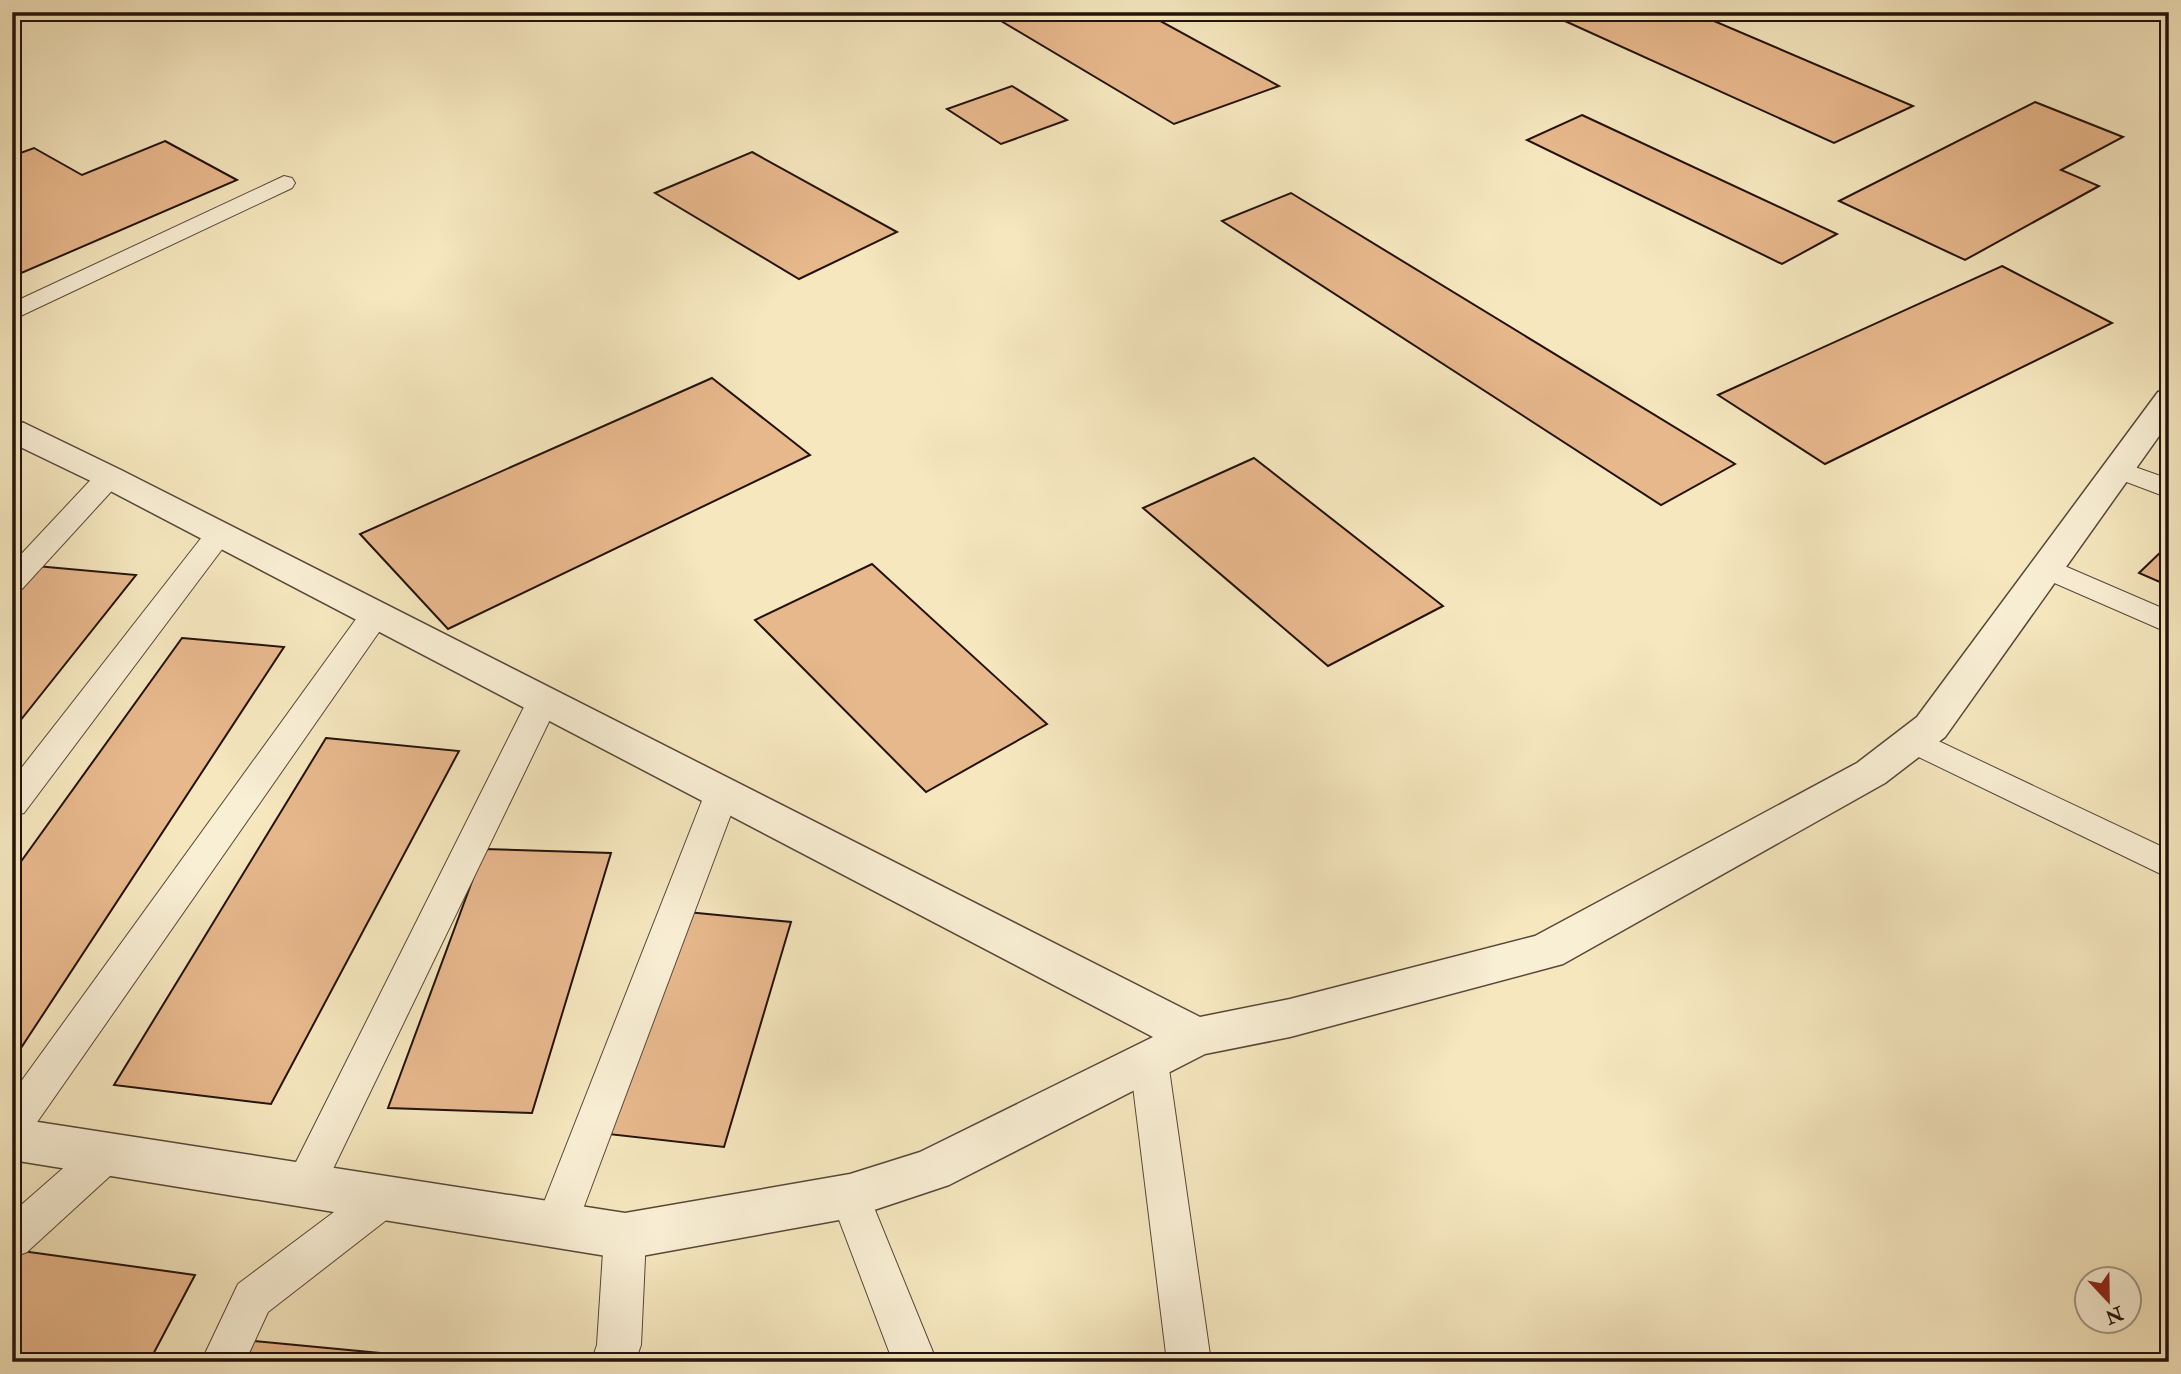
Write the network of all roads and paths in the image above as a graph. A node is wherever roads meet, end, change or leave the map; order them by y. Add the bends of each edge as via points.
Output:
1 (284, 183) dead end
2 (12, 313) edge
3 (2169, 400) edge
4 (12, 430) edge
5 (2118, 469) junction
6 (109, 477) junction
7 (2169, 489) edge
8 (219, 534) junction
9 (2046, 568) junction
10 (12, 582) edge
11 (375, 615) junction
12 (2169, 623) edge
13 (543, 702) junction
14 (1913, 741) junction
15 (722, 793) junction
16 (12, 804) edge
17 (2169, 865) edge
18 (1196, 1037) junction
19 (1149, 1062) junction
20 (12, 1126) edge
21 (12, 1139) edge
22 (107, 1154) junction
23 (305, 1185) junction
24 (850, 1196) junction
25 (384, 1198) junction
26 (556, 1225) junction
27 (625, 1236) junction
28 (12, 1239) edge
29 (223, 1362) edge
30 (613, 1362) edge
31 (915, 1362) edge
32 (1189, 1362) edge

1 - 2 lane
3 - 5 street
4 - 6 street
5 - 7 lane
5 - 9 street
6 - 8 street
6 - 10 lane
8 - 11 street
8 - 16 lane
9 - 12 lane
9 - 14 street via 1931,727
11 - 13 street
11 - 20 lane
13 - 15 street
13 - 23 lane
14 - 17 lane
14 - 18 street via 1871,773 1547,951 1290,1018
15 - 18 street
15 - 26 lane
18 - 19 street
19 - 24 street via 932,1170
19 - 32 lane
21 - 22 street
22 - 23 street
22 - 28 lane
23 - 25 street
24 - 27 street
24 - 31 lane
25 - 26 street
25 - 29 lane via 253,1298
26 - 27 street
27 - 30 lane via 619,1345

